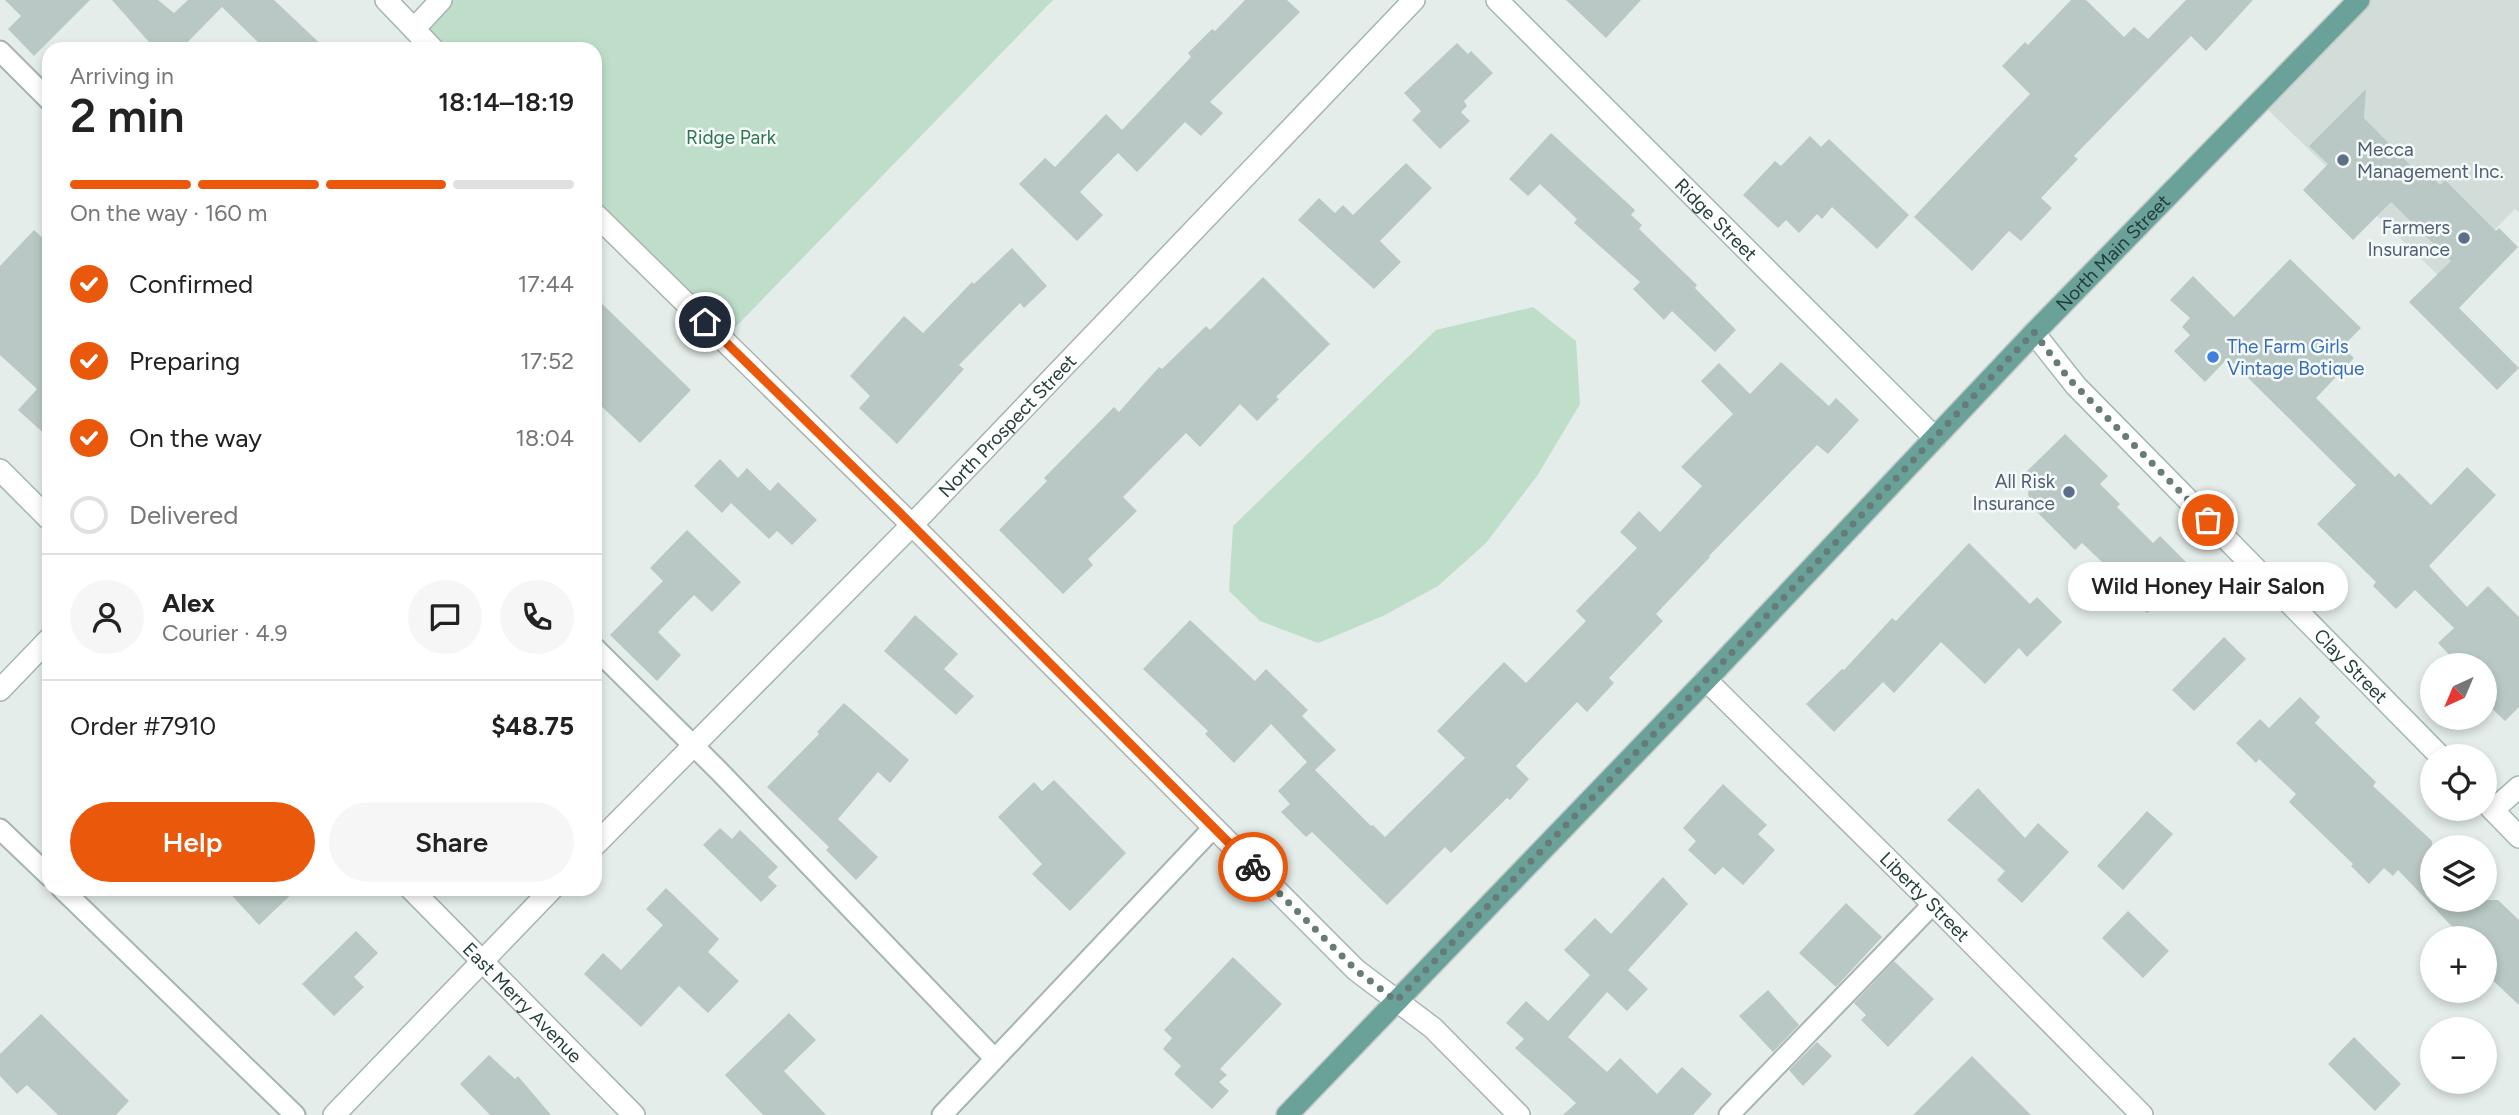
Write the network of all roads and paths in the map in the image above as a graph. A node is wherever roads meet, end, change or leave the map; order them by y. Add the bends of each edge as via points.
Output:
1 (386, 0) edge
2 (441, 0) edge
3 (1414, 0) edge
4 (1497, 0) edge
5 (2359, 0) edge
6 (414, 29) junction
7 (426, 42) edge
8 (0, 51) edge
9 (42, 93) edge
10 (602, 221) edge
11 (2034, 332) junction
12 (1935, 438) junction
13 (0, 470) edge
14 (42, 512) edge
15 (912, 525) junction
16 (42, 646) edge
17 (602, 655) edge
18 (1706, 680) junction
19 (0, 690) edge
20 (2428, 744) edge
21 (693, 745) junction
22 (2519, 787) edge
23 (2497, 801) edge
24 (2497, 814) edge
25 (1213, 828) junction
26 (0, 829) edge
27 (2519, 837) edge
28 (602, 838) edge
29 (42, 869) edge
30 (69, 896) edge
31 (418, 896) edge
32 (545, 896) edge
33 (1933, 904) junction
34 (481, 961) junction
35 (1396, 1001) junction
36 (995, 1059) junction
37 (295, 1115) edge
38 (334, 1115) edge
39 (634, 1115) edge
40 (942, 1115) edge
41 (1287, 1115) edge
42 (1519, 1115) edge
43 (1729, 1115) edge
44 (2142, 1115) edge

1 - 6 street
2 - 6 street
3 - 15 street, North Prospect Street
4 - 12 street, Ridge Street
5 - 11 main road, North Main Street
6 - 7 street
8 - 9 lane
10 - 15 street
11 - 12 main road, North Main Street
11 - 20 street, Clay Street via 2076,386
12 - 18 main road, North Main Street
13 - 14 street
15 - 21 street, North Prospect Street
15 - 25 street
16 - 19 street
17 - 21 lane
18 - 33 street, Liberty Street
18 - 35 main road, North Main Street
21 - 28 street, North Prospect Street
21 - 36 lane
22 - 23 street
24 - 27 street
25 - 35 street via 1356,970
25 - 36 lane
26 - 29 lane
30 - 37 lane
31 - 34 street, East Merry Avenue
32 - 34 street
33 - 43 lane
33 - 44 street, Liberty Street
34 - 38 street
34 - 39 street, East Merry Avenue
35 - 41 main road, North Main Street
35 - 42 street via 1433,1028
36 - 40 lane

